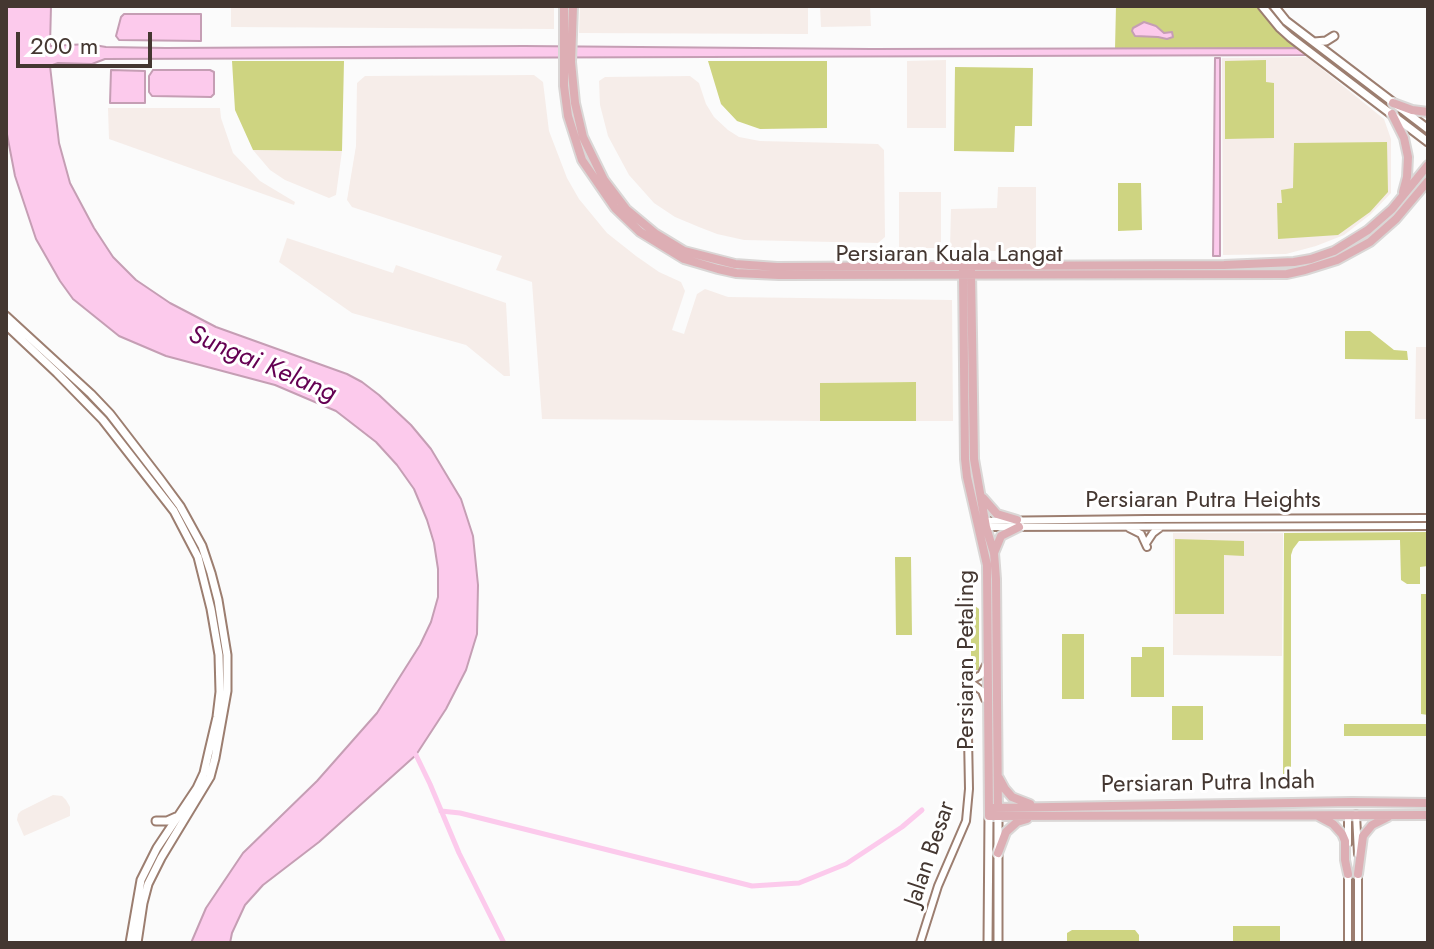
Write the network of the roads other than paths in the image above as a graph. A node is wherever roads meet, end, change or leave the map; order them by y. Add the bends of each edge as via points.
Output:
1 (564, 6) edge
2 (573, 6) edge
3 (1262, 6) edge
4 (1274, 6) edge
5 (1312, 42) junction
6 (568, 43) junction
7 (1336, 59) junction
8 (1393, 103) junction
9 (1428, 112) edge
10 (1392, 114) junction
11 (1428, 129) edge
12 (1428, 142) edge
13 (1428, 165) edge
14 (1428, 181) edge
15 (1399, 200) junction
16 (1352, 240) junction
17 (1324, 260) junction
18 (1349, 261) junction
19 (1131, 265) junction
20 (1158, 265) junction
21 (821, 270) junction
22 (967, 270) junction
23 (945, 274) junction
24 (993, 274) junction
25 (972, 294) junction
26 (963, 304) junction
27 (6, 316) edge
28 (6, 325) edge
29 (88, 397) junction
30 (979, 490) junction
31 (1428, 518) edge
32 (982, 524) junction
33 (1018, 524) junction
34 (1165, 526) junction
35 (1126, 527) junction
36 (1426, 527) edge
37 (994, 553) junction
38 (987, 662) junction
39 (224, 667) junction
40 (970, 682) junction
41 (987, 708) junction
42 (998, 773) junction
43 (1389, 802) junction
44 (1308, 803) junction
45 (1428, 803) edge
46 (1265, 804) junction
47 (1215, 805) junction
48 (1039, 811) junction
49 (993, 812) junction
50 (182, 813) junction
51 (1352, 813) junction
52 (1316, 815) junction
53 (1404, 815) junction
54 (1428, 815) edge
55 (1212, 816) junction
56 (1264, 816) junction
57 (162, 840) junction
58 (998, 853) junction
59 (1353, 874) junction
60 (130, 943) edge
61 (137, 943) edge
62 (920, 943) edge
63 (988, 943) edge
64 (998, 943) edge
65 (1348, 943) edge
66 (1358, 943) edge

1 - 6 main road
2 - 6 main road
3 - 10 main road via 1280,28
4 - 5 main road
5 - 7 main road
5 - 7 main road via 1334,37
6 - 21 main road, Persiaran Kuala Langat via 568,116 582,160 615,208 640,232 684,259 718,269 755,274
7 - 8 main road
8 - 9 main road
8 - 11 main road
10 - 12 main road
10 - 15 main road via 1408,157
13 - 15 main road, Persiaran Kuala Langat
14 - 18 main road
15 - 16 main road, Persiaran Kuala Langat
16 - 17 main road, Persiaran Kuala Langat
16 - 18 main road
17 - 18 main road
17 - 20 main road, Persiaran Kuala Langat
17 - 24 main road, Persiaran Kuala Langat via 1287,274
19 - 20 main road, Persiaran Kuala Langat
19 - 20 main road via 1146,256
19 - 22 main road, Persiaran Kuala Langat
21 - 22 main road, Persiaran Kuala Langat
21 - 23 main road, Persiaran Kuala Langat
22 - 23 main road, Persiaran Kuala Langat
22 - 24 main road, Persiaran Kuala Langat
22 - 25 main road, Persiaran Petaling
22 - 26 main road, Persiaran Petaling
23 - 26 main road via 956,283
24 - 25 main road via 979,281
25 - 30 main road, Persiaran Petaling
26 - 32 main road, Persiaran Petaling via 965,459
27 - 29 main road
28 - 29 main road
29 - 39 main road via 188,536 206,584
30 - 32 main road, Persiaran Petaling
30 - 33 main road via 997,514
31 - 33 street, Persiaran Putra Heights
32 - 33 street, Persiaran Putra Heights
32 - 37 main road, Persiaran Petaling
32 - 38 main road, Persiaran Petaling
33 - 35 street, Persiaran Putra Heights
33 - 37 main road via 1001,536
34 - 35 street, Persiaran Putra Heights
34 - 35 street via 1147,544
34 - 36 street, Persiaran Putra Heights
37 - 42 main road, Persiaran Petaling
38 - 40 street
38 - 41 main road, Persiaran Petaling
39 - 50 main road via 204,773
39 - 61 main road via 225,710 210,777 153,872
40 - 41 street via 984,695
40 - 62 street, Jalan Besar via 967,816
41 - 49 main road, Persiaran Petaling
42 - 48 main road via 1012,797
42 - 49 main road, Persiaran Petaling
43 - 44 main road, Persiaran Putra Indah
43 - 45 main road, Persiaran Putra Indah
43 - 51 main road via 1361,806
44 - 46 main road, Persiaran Putra Indah
44 - 51 main road via 1343,805
46 - 47 main road, Persiaran Putra Indah
46 - 56 main road via 1241,811
47 - 48 main road, Persiaran Putra Indah
47 - 55 main road via 1233,811
48 - 49 main road, Persiaran Putra Indah
48 - 55 main road, Persiaran Putra Indah
48 - 58 main road via 1011,827
49 - 58 main road
49 - 63 main road
50 - 57 main road
50 - 57 main road via 171,821 156,821
51 - 52 main road, Persiaran Putra Indah
51 - 53 main road, Persiaran Putra Indah
51 - 59 street
52 - 56 main road, Persiaran Putra Indah
52 - 59 main road via 1342,834 1345,860
53 - 54 main road, Persiaran Putra Indah
53 - 59 main road via 1372,825 1361,842
55 - 56 main road, Persiaran Putra Indah
57 - 60 main road via 141,880
58 - 64 main road
59 - 65 street
59 - 66 street

